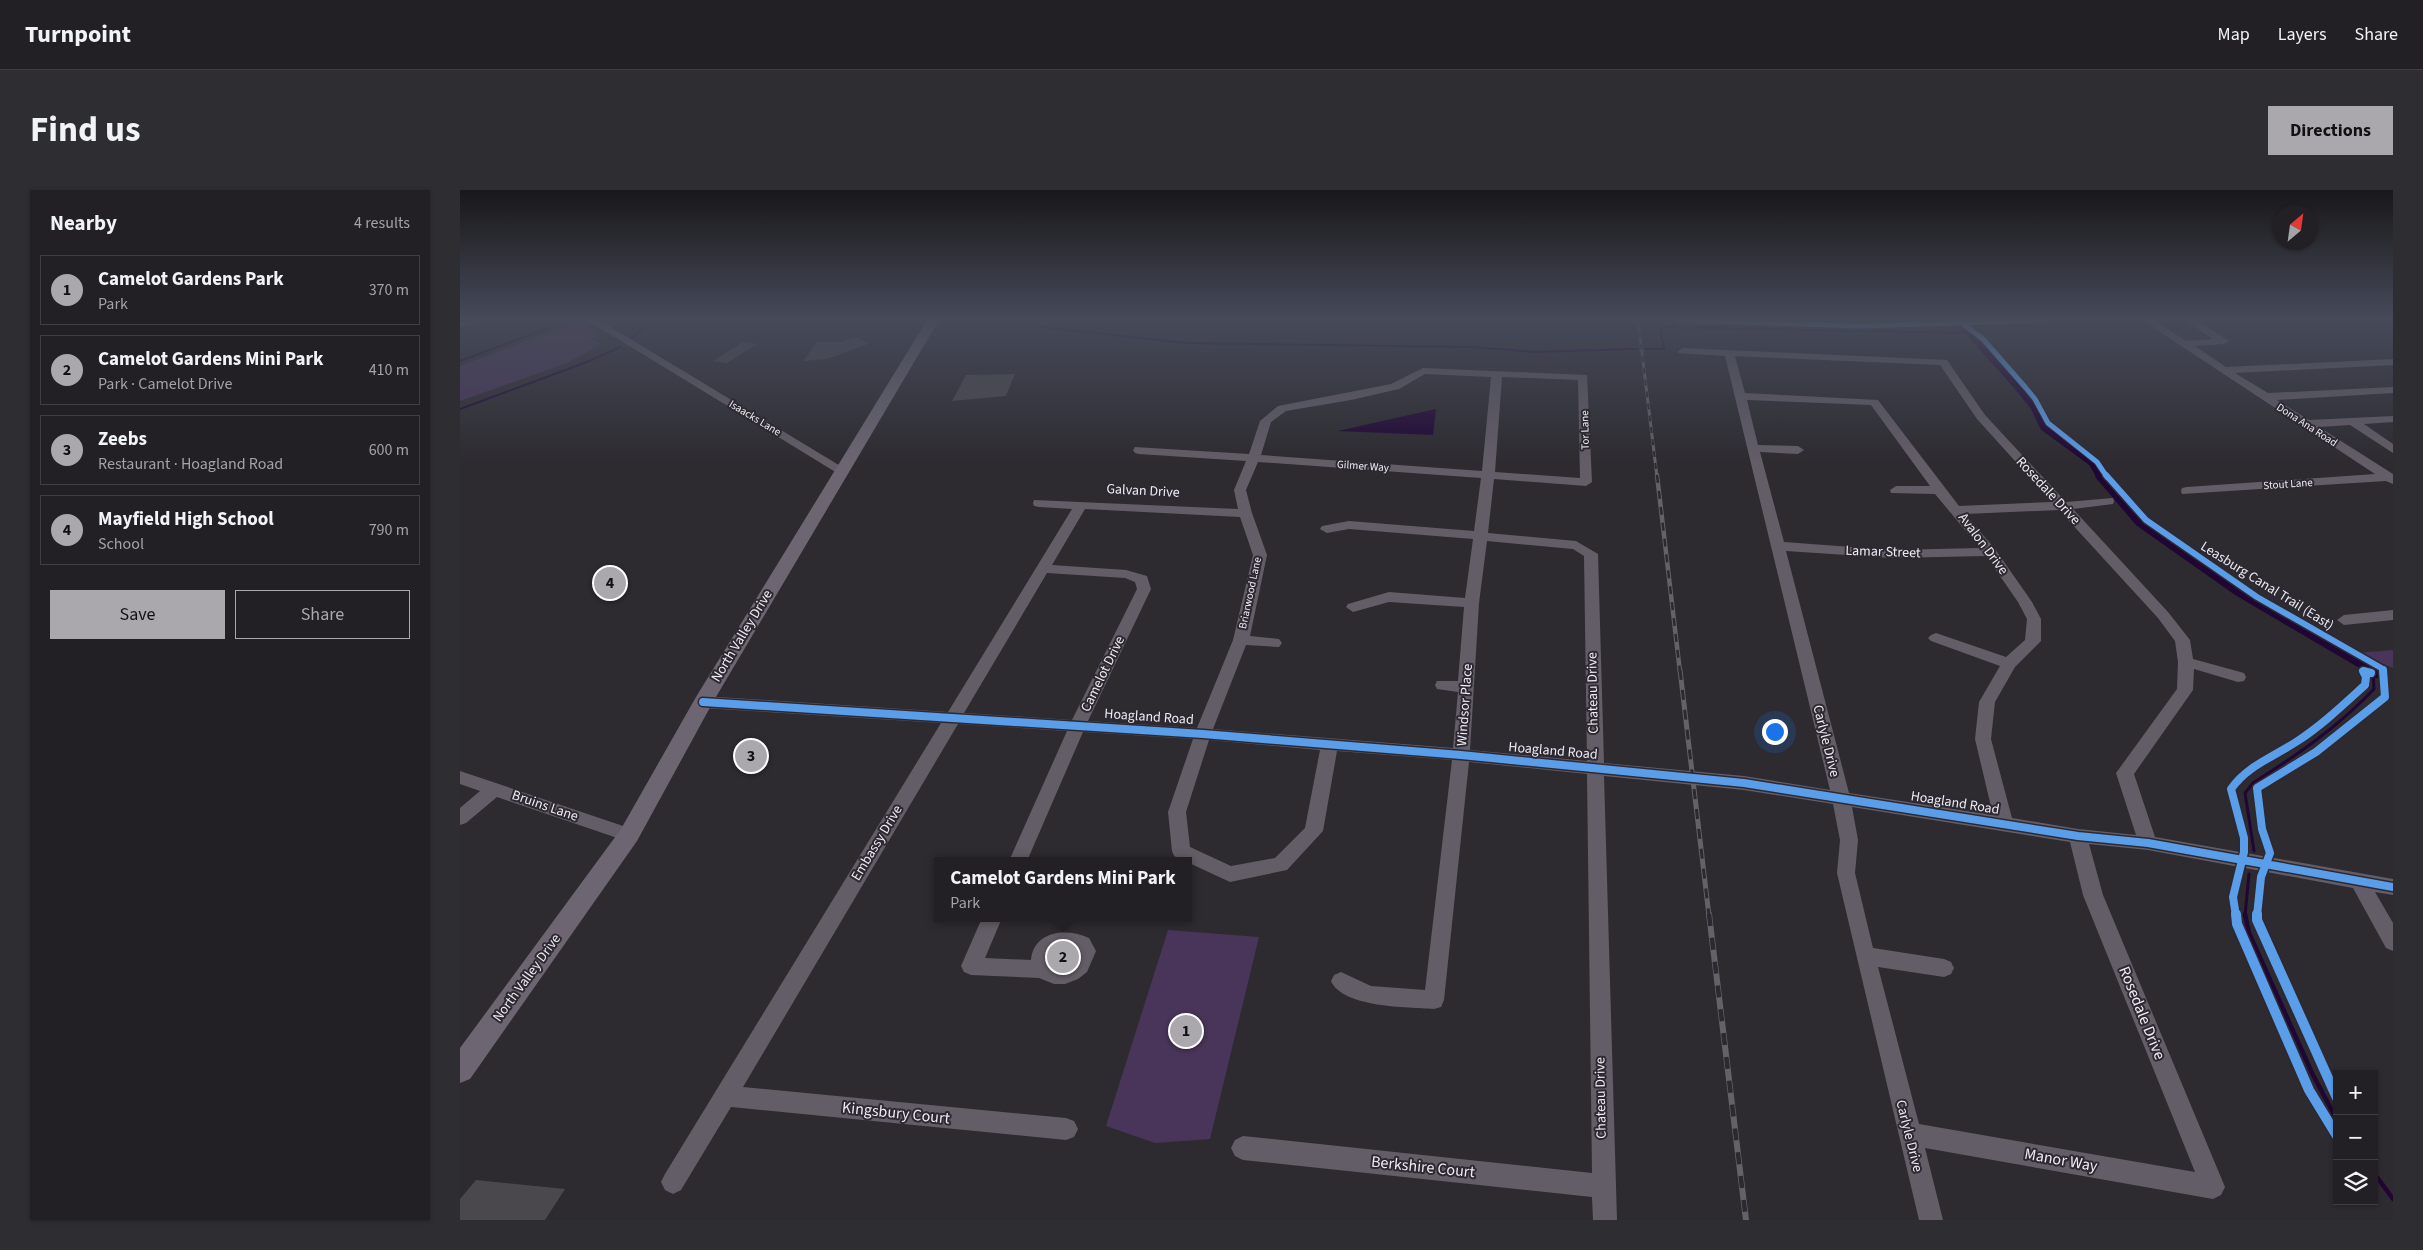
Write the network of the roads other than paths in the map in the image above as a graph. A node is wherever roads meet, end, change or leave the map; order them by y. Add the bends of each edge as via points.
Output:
1 (672, 368) edge
2 (904, 368) edge
3 (1733, 368) edge
4 (1947, 368) edge
5 (2220, 368) edge
6 (2264, 368) edge
7 (2223, 370) junction
8 (1497, 374) junction
9 (1584, 377) joint
10 (2393, 390) edge
11 (1740, 396) junction
12 (2264, 397) junction
13 (2393, 419) edge
14 (2352, 421) junction
15 (2305, 424) junction
16 (1754, 448) junction
17 (2393, 449) edge
18 (1140, 450) dead end
19 (1798, 450) dead end
20 (1254, 458) junction
21 (841, 470) junction
22 (1488, 475) junction
23 (2391, 479) edge
24 (1586, 482) joint
25 (1896, 490) dead end
26 (1939, 490) junction
27 (2187, 492) dead end
28 (2108, 501) dead end
29 (1039, 503) dead end
30 (1081, 505) junction
31 (2062, 506) junction
32 (1958, 510) junction
33 (1245, 513) junction
34 (1327, 529) dead end
35 (1480, 536) junction
36 (1777, 546) junction
37 (1990, 552) junction
38 (1043, 569) junction
39 (1472, 603) junction
40 (1353, 607) dead end
41 (2393, 615) edge
42 (2344, 620) dead end
43 (1936, 638) dead end
44 (1241, 640) junction
45 (1274, 643) dead end
46 (2186, 662) junction
47 (2009, 664) junction
48 (2238, 677) dead end
49 (1443, 685) dead end
50 (1466, 687) junction
51 (703, 702) junction
52 (952, 717) junction
53 (1078, 725) junction
54 (1203, 734) junction
55 (1330, 744) junction
56 (1461, 755) junction
57 (1595, 767) junction
58 (460, 777) edge
59 (494, 789) junction
60 (1841, 798) junction
61 (460, 818) edge
62 (2004, 824) junction
63 (629, 835) junction
64 (2078, 836) junction
65 (2148, 843) junction
66 (1020, 857) edge
67 (2360, 882) junction
68 (2393, 887) edge
69 (990, 922) edge
70 (2393, 942) edge
71 (1865, 956) junction
72 (1944, 968) dead end
73 (1044, 970) dead end
74 (1341, 981) dead end
75 (460, 1070) edge
76 (726, 1096) junction
77 (1066, 1129) dead end
78 (1908, 1134) junction
79 (1243, 1148) dead end
80 (673, 1182) dead end
81 (1603, 1186) junction
82 (2213, 1187) joint
83 (1605, 1220) edge
84 (1931, 1220) edge

1 - 21 street, Isaacks Lane
2 - 21 main road, North Valley Drive
3 - 11 street, Carlyle Drive
4 - 31 street, Rosedale Drive via 1980,417
5 - 7 street, Dona Ana Road
6 - 7 street
7 - 12 street, Dona Ana Road
8 - 9 street, Briarwood Lane
8 - 20 street, Briarwood Lane via 1423,371 1395,387 1282,408 1266,421
8 - 22 street, Windsor Place
9 - 24 street, Tor Lane
10 - 12 street
11 - 16 street, Carlyle Drive
11 - 26 street, Avalon Drive via 1874,402
12 - 15 street, Dona Ana Road
13 - 14 street
14 - 15 street
14 - 17 street
15 - 23 street, Dona Ana Road
16 - 19 street
16 - 36 street, Carlyle Drive
18 - 20 street, Gilmer Way
20 - 22 street, Gilmer Way
20 - 33 street, Briarwood Lane via 1240,490
21 - 51 main road, North Valley Drive
22 - 24 street, Gilmer Way
22 - 35 street, Windsor Place
23 - 27 street, Stout Lane
25 - 26 street
26 - 32 street, Avalon Drive
28 - 31 street
29 - 30 street, Galvan Drive
30 - 33 street, Galvan Drive
30 - 38 street, Embassy Drive
31 - 32 street
31 - 46 street, Rosedale Drive via 2163,615 2182,640
32 - 37 street, Avalon Drive
33 - 44 street, Briarwood Lane via 1260,555
34 - 35 street, Chateau Drive via 1349,525
35 - 39 street, Windsor Place
35 - 57 street, Chateau Drive via 1576,545 1591,554
36 - 37 street, Lamar Street via 1892,554
36 - 60 street, Carlyle Drive
37 - 47 street, Avalon Drive via 2034,620 2033,641
38 - 52 street, Embassy Drive
38 - 53 street, Camelot Drive via 1126,574 1142,579 1144,590
39 - 40 street via 1388,597
39 - 50 street, Windsor Place
41 - 42 street
43 - 47 street
44 - 45 street
44 - 54 street, Briarwood Lane
46 - 48 street
46 - 65 street, Rosedale Drive via 2185,690 2125,773
47 - 62 street, Avalon Drive via 1987,702 1983,739
49 - 50 street
50 - 56 street, Windsor Place
51 - 52 street, Hoagland Road
51 - 63 main road, North Valley Drive
52 - 53 street, Hoagland Road
52 - 76 street, Embassy Drive
53 - 54 street, Hoagland Road
53 - 66 street, Camelot Drive
54 - 55 street, Hoagland Road
54 - 55 street via 1177,812 1181,851 1230,874 1280,865 1314,831
55 - 56 street, Hoagland Road
56 - 57 street, Hoagland Road
56 - 74 street, Windsor Place via 1434,1000 1369,996
57 - 60 street, Hoagland Road via 1744,782
57 - 81 street, Chateau Drive
58 - 59 street, Bruins Lane
59 - 61 street
59 - 63 street, Bruins Lane
60 - 62 street, Hoagland Road
60 - 71 street, Carlyle Drive via 1849,840 1846,873
62 - 64 street, Hoagland Road
63 - 75 main road, North Valley Drive
64 - 65 street, Hoagland Road
64 - 82 street, Rosedale Drive via 2093,895
65 - 67 street, Hoagland Road
67 - 68 street, Hoagland Road
67 - 70 street
69 - 73 street via 971,966
71 - 72 street
71 - 78 street, Carlyle Drive
76 - 77 street, Kingsbury Court
76 - 80 street, Embassy Drive
78 - 82 street, Manor Way
78 - 84 street, Carlyle Drive
79 - 81 street, Berkshire Court
81 - 83 street, Chateau Drive

